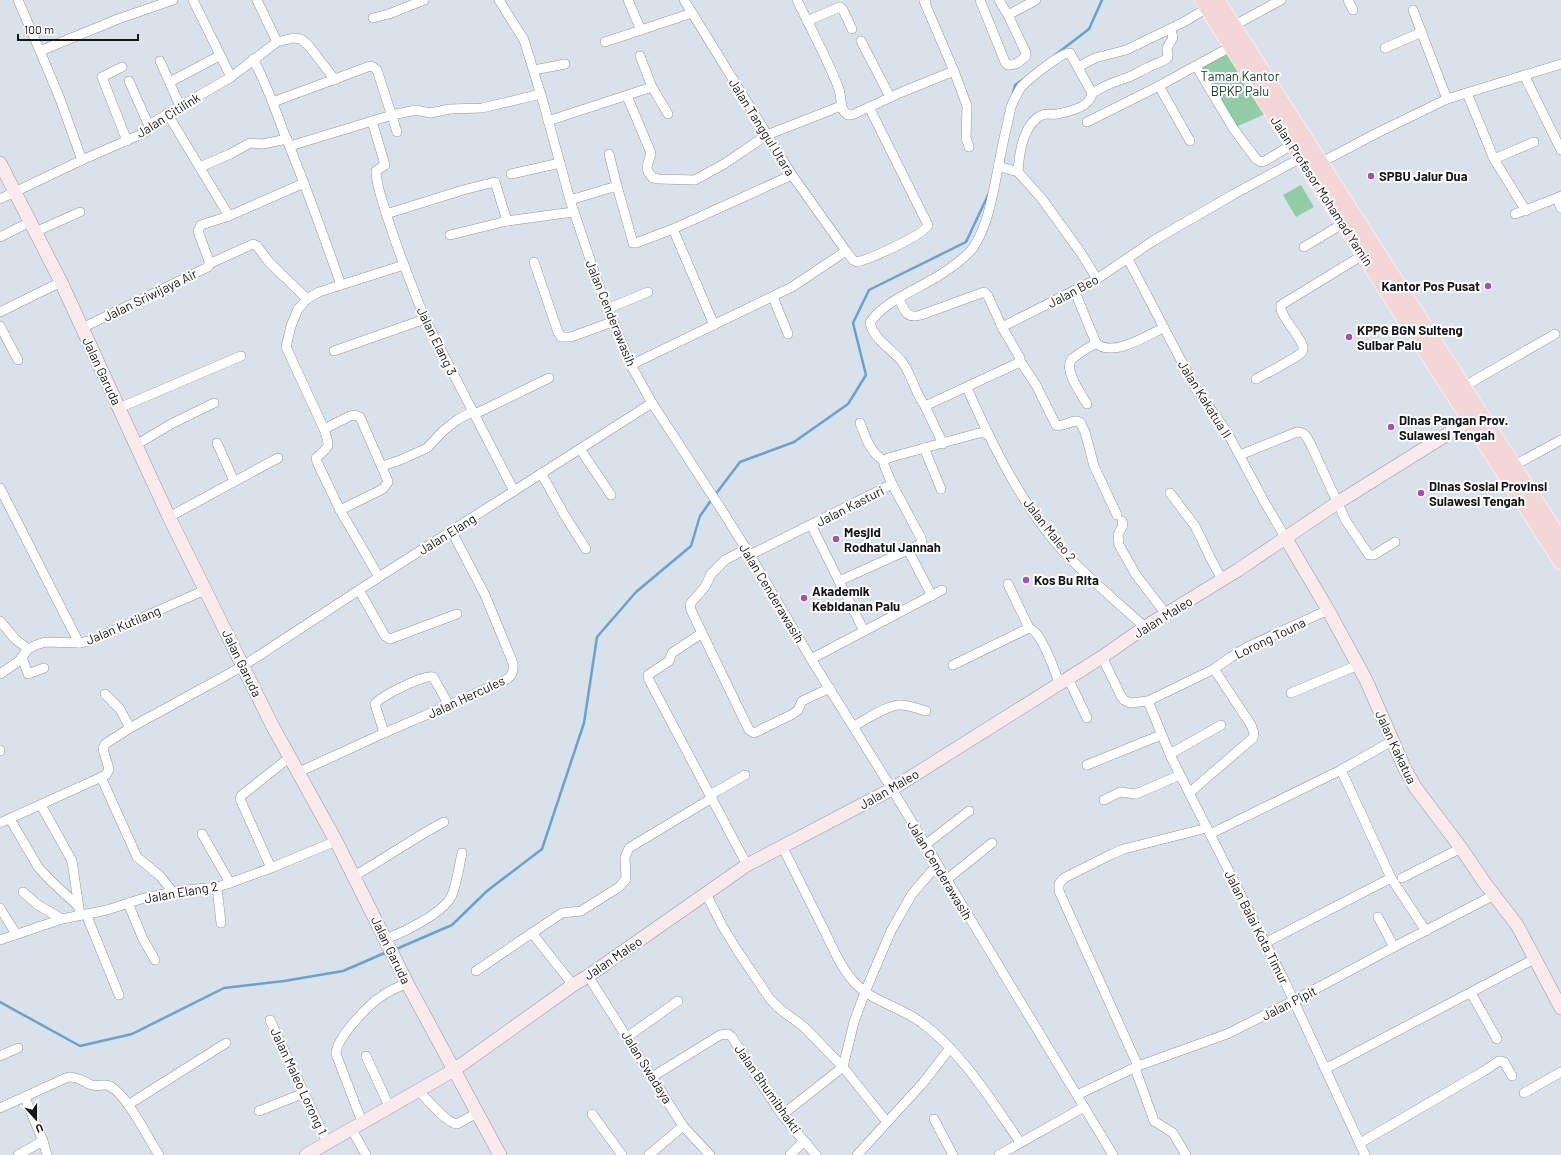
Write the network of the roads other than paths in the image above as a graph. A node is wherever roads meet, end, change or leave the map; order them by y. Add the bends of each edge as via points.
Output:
1 (18, 0) edge
2 (173, 0) edge
3 (193, 0) edge
4 (257, 0) edge
5 (422, 0) edge
6 (500, 0) edge
7 (628, 0) edge
8 (796, 0) edge
9 (924, 0) edge
10 (980, 0) edge
11 (999, 0) edge
12 (1036, 0) edge
13 (1281, 0) edge
14 (1348, 0) edge
15 (687, 1) edge
16 (1206, 2) edge
17 (1353, 10) dead end
18 (1413, 10) dead end
19 (692, 13) junction
20 (1008, 15) junction
21 (373, 18) dead end
22 (807, 21) junction
23 (1233, 26) junction
24 (852, 29) dead end
25 (1171, 29) junction
26 (641, 30) junction
27 (1422, 32) junction
28 (861, 41) dead end
29 (277, 42) junction
30 (605, 42) dead end
31 (1232, 46) junction
32 (1385, 48) dead end
33 (40, 51) junction
34 (220, 56) junction
35 (640, 56) dead end
36 (253, 59) junction
37 (160, 61) dead end
38 (565, 64) dead end
39 (1561, 64) edge
40 (1196, 66) junction
41 (122, 67) dead end
42 (1078, 67) junction
43 (534, 70) junction
44 (954, 71) junction
45 (1524, 75) junction
46 (231, 77) junction
47 (335, 80) junction
48 (129, 81) dead end
49 (170, 82) junction
50 (1159, 86) junction
51 (652, 87) junction
52 (1092, 93) junction
53 (1468, 93) junction
54 (541, 94) junction
55 (627, 96) junction
56 (890, 97) junction
57 (1447, 99) junction
58 (273, 102) junction
59 (180, 106) junction
60 (842, 106) junction
61 (868, 107) junction
62 (167, 113) junction
63 (668, 114) dead end
64 (392, 115) junction
65 (372, 121) junction
66 (548, 121) junction
67 (1087, 122) dead end
68 (149, 126) junction
69 (397, 132) dead end
70 (767, 135) junction
71 (127, 141) junction
72 (1190, 141) dead end
73 (1534, 142) dead end
74 (289, 143) junction
75 (1293, 144) junction
76 (970, 147) dead end
77 (1561, 150) edge
78 (609, 154) dead end
79 (1301, 158) junction
80 (1494, 159) junction
81 (82, 160) junction
82 (0, 163) edge
83 (560, 163) junction
84 (1320, 163) junction
85 (998, 166) junction
86 (200, 167) junction
87 (1018, 172) junction
88 (511, 174) dead end
89 (789, 177) junction
90 (304, 183) junction
91 (617, 186) junction
92 (14, 192) junction
93 (1559, 197) edge
94 (0, 199) edge
95 (570, 200) junction
96 (1561, 208) edge
97 (1526, 211) junction
98 (80, 212) dead end
99 (573, 212) junction
100 (386, 214) junction
101 (1515, 214) dead end
102 (229, 216) junction
103 (507, 221) junction
104 (1344, 223) junction
105 (32, 227) junction
106 (673, 229) junction
107 (450, 235) dead end
108 (0, 237) edge
109 (1304, 247) dead end
110 (841, 254) junction
111 (1364, 255) junction
112 (1128, 259) junction
113 (534, 262) dead end
114 (209, 264) junction
115 (404, 265) junction
116 (1097, 279) junction
117 (61, 282) junction
118 (341, 285) junction
119 (648, 292) dead end
120 (1075, 292) junction
121 (773, 297) junction
122 (307, 299) junction
123 (899, 299) junction
124 (607, 309) junction
125 (0, 312) edge
126 (425, 319) junction
127 (612, 322) junction
128 (714, 325) junction
129 (0, 326) edge
130 (1002, 327) junction
131 (82, 328) junction
132 (1164, 328) junction
133 (788, 334) dead end
134 (1555, 334) dead end
135 (1096, 343) junction
136 (334, 351) dead end
137 (241, 356) dead end
138 (18, 360) dead end
139 (1020, 361) junction
140 (630, 365) junction
141 (550, 378) dead end
142 (1256, 379) dead end
143 (1464, 387) junction
144 (967, 388) junction
145 (214, 403) dead end
146 (652, 403) junction
147 (1087, 404) dead end
148 (925, 406) junction
149 (119, 408) junction
150 (474, 413) junction
151 (1470, 420) junction
152 (860, 423) dead end
153 (324, 429) junction
154 (989, 436) junction
155 (1561, 440) edge
156 (216, 443) dead end
157 (943, 444) junction
158 (136, 445) junction
159 (924, 448) junction
160 (580, 449) junction
161 (1240, 455) junction
162 (278, 458) dead end
163 (884, 461) junction
164 (382, 466) junction
165 (1513, 466) junction
166 (541, 473) junction
167 (234, 481) junction
168 (892, 484) junction
169 (0, 488) edge
170 (941, 489) dead end
171 (514, 491) junction
172 (1170, 493) dead end
173 (611, 495) dead end
174 (1337, 503) junction
175 (340, 510) junction
176 (169, 517) junction
177 (811, 525) junction
178 (452, 532) junction
179 (1285, 537) junction
180 (1561, 540) edge
181 (1395, 542) dead end
182 (586, 549) dead end
183 (908, 550) junction
184 (748, 552) junction
185 (1561, 562) edge
186 (379, 577) junction
187 (1222, 580) junction
188 (839, 581) junction
189 (1008, 584) dead end
190 (205, 590) junction
191 (359, 590) junction
192 (942, 590) dead end
193 (932, 596) junction
194 (1328, 610) junction
195 (457, 614) dead end
196 (1166, 614) junction
197 (0, 621) edge
198 (1145, 627) junction
199 (1029, 628) junction
200 (864, 631) junction
201 (702, 633) junction
202 (79, 643) junction
203 (28, 649) junction
204 (22, 657) junction
205 (1102, 657) junction
206 (811, 659) junction
207 (953, 665) dead end
208 (1358, 665) junction
209 (243, 666) junction
210 (44, 668) dead end
211 (1214, 669) junction
212 (0, 674) edge
213 (1063, 680) junction
214 (830, 688) junction
215 (1290, 693) dead end
216 (105, 694) dead end
217 (1148, 701) junction
218 (449, 705) junction
219 (926, 711) dead end
220 (1087, 718) dead end
221 (1221, 725) dead end
222 (854, 726) junction
223 (130, 728) junction
224 (384, 733) junction
225 (1161, 735) junction
226 (1392, 741) junction
227 (1170, 754) junction
228 (290, 757) junction
229 (1087, 765) dead end
230 (1341, 770) junction
231 (299, 772) junction
232 (745, 775) dead end
233 (1180, 775) junction
234 (100, 777) junction
235 (892, 789) junction
236 (1189, 793) junction
237 (711, 797) junction
238 (1104, 800) dead end
239 (41, 805) junction
240 (969, 811) dead end
241 (10, 819) junction
242 (444, 822) dead end
243 (0, 823) edge
244 (1209, 831) junction
245 (202, 834) dead end
246 (336, 841) junction
247 (992, 843) dead end
248 (925, 845) junction
249 (782, 846) junction
250 (1461, 848) junction
251 (462, 853) dead end
252 (746, 865) junction
253 (937, 866) junction
254 (271, 868) junction
255 (354, 876) junction
256 (1391, 878) junction
257 (1402, 878) dead end
258 (946, 880) junction
259 (230, 883) junction
260 (216, 887) junction
261 (23, 892) dead end
262 (173, 892) junction
263 (706, 894) junction
264 (1494, 895) junction
265 (128, 903) junction
266 (78, 906) junction
267 (0, 908) edge
268 (83, 915) junction
269 (1378, 917) dead end
270 (62, 919) junction
271 (222, 923) dead end
272 (1426, 931) junction
273 (532, 933) junction
274 (16, 934) junction
275 (0, 940) edge
276 (388, 942) junction
277 (1265, 943) junction
278 (1394, 947) junction
279 (1534, 959) junction
280 (155, 960) dead end
281 (476, 971) dead end
282 (588, 976) junction
283 (407, 983) junction
284 (573, 985) junction
285 (865, 992) junction
286 (1470, 993) junction
287 (119, 995) dead end
288 (678, 1001) dead end
289 (1293, 1002) junction
290 (1561, 1008) edge
291 (270, 1020) dead end
292 (628, 1037) junction
293 (1497, 1039) dead end
294 (226, 1043) dead end
295 (18, 1048) dead end
296 (950, 1048) junction
297 (0, 1056) edge
298 (366, 1056) dead end
299 (843, 1067) junction
300 (1136, 1067) junction
301 (1326, 1069) junction
302 (454, 1070) junction
303 (1561, 1072) edge
304 (1512, 1076) dead end
305 (652, 1077) junction
306 (418, 1090) junction
307 (304, 1093) junction
308 (1524, 1093) dead end
309 (1077, 1094) junction
310 (25, 1098) junction
311 (128, 1104) junction
312 (389, 1106) junction
313 (1084, 1107) junction
314 (0, 1108) edge
315 (259, 1111) dead end
316 (477, 1113) junction
317 (592, 1114) dead end
318 (782, 1115) junction
319 (934, 1119) dead end
320 (887, 1122) junction
321 (357, 1125) junction
322 (684, 1126) junction
323 (43, 1141) junction
324 (804, 1141) junction
325 (1020, 1142) junction
326 (1360, 1143) junction
327 (322, 1149) edge
328 (18, 1155) edge
329 (47, 1155) edge
330 (159, 1155) edge
331 (306, 1155) edge
332 (366, 1155) edge
333 (500, 1155) edge
334 (622, 1155) edge
335 (649, 1155) edge
336 (710, 1155) edge
337 (790, 1155) edge
338 (816, 1155) edge
339 (857, 1155) edge
340 (953, 1155) edge
341 (999, 1155) edge
342 (1113, 1155) edge
343 (1186, 1155) edge
344 (1365, 1155) edge

1 - 33 street
2 - 33 street
3 - 34 street
4 - 29 street
5 - 21 street
6 - 43 street, Jalan Cenderawasih via 524,40
7 - 26 street
8 - 22 street
9 - 44 street
10 - 20 street via 1005,62 1010,65 1021,61 1026,57 1026,53
11 - 20 street
12 - 20 street
13 - 23 street
14 - 17 street
15 - 19 street, Jalan Tanggul Utara
16 - 23 main road, Jalan Profesor Mohamad Yamin
16 - 25 street
16 - 31 main road, Jalan Profesor Mohamad Yamin
18 - 27 street
19 - 26 street
19 - 70 street, Jalan Tanggul Utara
22 - 24 street via 840,7
22 - 60 street via 839,90
23 - 84 main road, Jalan Profesor Mohamad Yamin
25 - 42 street via 1126,50 1095,58
25 - 52 street via 1173,38 1167,48 1166,60 1116,80
26 - 30 street
27 - 32 street
27 - 57 street
28 - 56 street
29 - 36 street, Jalan Citilink
29 - 47 street, Jalan Citilink via 301,39
31 - 40 street
31 - 75 main road, Jalan Profesor Mohamad Yamin
33 - 81 street
34 - 46 street
34 - 49 street
35 - 51 street
36 - 46 street, Jalan Citilink
36 - 58 street
37 - 49 street
38 - 43 street
39 - 45 street
40 - 50 street
40 - 75 street via 1233,128 1256,159 1265,161
41 - 71 street via 102,77
42 - 52 street
42 - 85 street via 1072,54 1066,53 1021,88 1011,107
43 - 54 street, Jalan Cenderawasih
44 - 56 street
44 - 76 street via 967,106 966,138
45 - 53 street
45 - 77 street
46 - 59 street, Jalan Citilink
47 - 58 street
47 - 64 street via 370,66 376,68
48 - 68 street
49 - 59 street
50 - 67 street
50 - 72 street
51 - 55 street
51 - 63 street
52 - 87 street via 1084,105 1056,114 1046,114 1031,124 1022,144
53 - 57 street
53 - 80 street
54 - 64 street via 482,108 450,109 430,113 416,110
54 - 66 street, Jalan Cenderawasih
55 - 66 street
55 - 70 street via 651,153 647,167 653,178 695,180
56 - 61 street
57 - 84 street
58 - 74 street
59 - 62 street, Jalan Citilink
60 - 61 street via 848,115
60 - 70 street
61 - 110 street via 928,225 909,239 861,261 857,262
62 - 68 street, Jalan Citilink
62 - 86 street
64 - 65 street
64 - 69 street
65 - 74 street
65 - 100 street, Jalan Elang 3 via 386,166 376,171
66 - 83 street, Jalan Cenderawasih
68 - 71 street, Jalan Citilink via 146,132
70 - 89 street, Jalan Tanggul Utara
71 - 81 street, Jalan Citilink
73 - 80 street
74 - 86 street via 250,143
74 - 90 street
75 - 79 main road, Jalan Profesor Mohamad Yamin
78 - 91 street
79 - 104 main road, Jalan Profesor Mohamad Yamin
79 - 112 street, Jalan Beo via 1153,241
80 - 97 street
81 - 92 street, Jalan Citilink
82 - 92 street, Jalan Garuda
83 - 88 street
83 - 95 street, Jalan Cenderawasih
84 - 143 main road, Jalan Profesor Mohamad Yamin
85 - 87 street
85 - 123 street via 984,225 973,247 967,255 943,273
86 - 102 street
87 - 116 street via 1042,198
89 - 106 street
89 - 110 street, Jalan Tanggul Utara
90 - 102 street, Jalan Sriwijaya Air
90 - 118 street
91 - 95 street
91 - 106 street via 633,243
92 - 94 street, Jalan Citilink
92 - 105 street, Jalan Garuda
93 - 96 street
93 - 97 street
95 - 99 street, Jalan Cenderawasih
97 - 101 street
98 - 105 street
99 - 103 street
99 - 124 street, Jalan Cenderawasih
100 - 103 street via 494,182
100 - 115 street, Jalan Elang 3
102 - 114 street, Jalan Sriwijaya Air via 201,225 198,231
103 - 107 street
104 - 109 street
104 - 111 main road, Jalan Profesor Mohamad Yamin
105 - 108 street
105 - 117 street, Jalan Garuda
106 - 128 street
110 - 121 street
111 - 142 street via 1280,305 1281,312 1303,350
111 - 151 main road, Jalan Profesor Mohamad Yamin
112 - 116 street, Jalan Beo
112 - 132 street, Jalan Kakatua II
113 - 127 street via 562,337 571,337
114 - 122 street via 253,244
114 - 131 street, Jalan Sriwijaya Air via 208,267
115 - 118 street
115 - 126 street, Jalan Elang 3
116 - 120 street, Jalan Beo
117 - 125 street
117 - 131 street, Jalan Garuda
118 - 122 street
119 - 124 street
120 - 130 street, Jalan Beo
120 - 135 street
121 - 128 street
121 - 133 street
122 - 153 street via 298,310 291,326 286,347
123 - 130 street via 908,315 912,317 984,292
123 - 148 street via 873,317 870,322 871,328 880,342 902,361
124 - 127 street, Jalan Cenderawasih
126 - 136 street
126 - 150 street, Jalan Elang 3
127 - 140 street, Jalan Cenderawasih
128 - 140 street
129 - 138 street
130 - 139 street
131 - 149 street, Jalan Garuda
132 - 135 street via 1120,347 1110,349
132 - 161 street, Jalan Kakatua II via 1196,389 1218,418
134 - 143 street
135 - 147 street via 1069,365 1070,374
137 - 149 street
139 - 144 street
139 - 196 street via 1036,385 1056,425 1062,426 1075,420 1080,422 1094,466 1123,525 1118,539 1119,545 1136,575
140 - 146 street, Jalan Cenderawasih
141 - 150 street
143 - 165 main road, Jalan Profesor Mohamad Yamin
144 - 148 street
144 - 154 street, Jalan Maleo 2
145 - 158 street
146 - 160 street, Jalan Elang
146 - 184 street, Jalan Cenderawasih
148 - 157 street
149 - 158 street, Jalan Garuda
150 - 164 street via 457,420 427,448
150 - 171 street, Jalan Elang 3
151 - 174 street, Jalan Maleo
151 - 185 main road, Jalan Profesor Mohamad Yamin
152 - 163 street via 870,447 876,456
153 - 164 street via 357,415 362,420
153 - 175 street via 328,446 316,459
154 - 157 street via 984,433
154 - 198 street, Jalan Maleo 2 via 1018,488 1054,539 1091,579
155 - 165 street
156 - 167 street
157 - 159 street
158 - 176 street, Jalan Garuda
159 - 163 street
159 - 170 street
160 - 166 street, Jalan Elang
160 - 173 street
161 - 174 street via 1302,432 1311,445
161 - 179 street, Jalan Kakatua II
162 - 167 street
163 - 168 street, Jalan Kasturi
164 - 175 street via 388,482 385,487
165 - 180 main road, Jalan Profesor Mohamad Yamin
166 - 171 street, Jalan Elang
166 - 182 street
167 - 176 street
168 - 177 street, Jalan Kasturi
168 - 183 street via 922,541
169 - 202 street
171 - 178 street, Jalan Elang
172 - 187 street via 1195,526
174 - 179 street, Jalan Maleo
174 - 181 street via 1369,555 1374,555
175 - 186 street
176 - 190 street, Jalan Garuda
177 - 184 street, Jalan Kasturi
177 - 188 street
178 - 186 street, Jalan Elang
178 - 218 street, Jalan Hercules via 485,595 514,663 514,670 509,678 502,682
179 - 187 street, Jalan Maleo
179 - 194 street, Jalan Kakatua
183 - 188 street
183 - 193 street
184 - 201 street, Jalan Kasturi via 725,560 690,604
184 - 206 street, Jalan Cenderawasih
186 - 191 street, Jalan Elang
187 - 196 street, Jalan Maleo
188 - 200 street
189 - 199 street
190 - 202 street, Jalan Kutilang via 89,641
190 - 209 street, Jalan Garuda
191 - 195 street via 385,636 390,639
191 - 209 street, Jalan Elang
192 - 193 street
193 - 200 street
194 - 208 street, Jalan Kakatua
194 - 211 street, Lorong Touna via 1242,650
196 - 198 street, Jalan Maleo
197 - 203 street via 12,636
198 - 205 street, Jalan Maleo
199 - 207 street
199 - 213 street via 1037,634
200 - 206 street
201 - 214 street via 752,732 757,732 793,714 802,701
201 - 237 street via 672,653 669,661 648,675
202 - 203 street, Jalan Kutilang via 45,642
203 - 204 street
204 - 210 street via 28,674
204 - 212 street
205 - 213 street, Jalan Maleo
205 - 217 street via 1124,700 1136,703
206 - 214 street, Jalan Cenderawasih
208 - 215 street
208 - 226 street, Jalan Kakatua
209 - 223 street, Jalan Elang
209 - 228 street, Jalan Garuda
211 - 217 street, Lorong Touna
211 - 236 street via 1251,725 1254,734 1253,738
213 - 220 street
213 - 235 street, Jalan Maleo
214 - 222 street, Jalan Cenderawasih
216 - 223 street via 123,713
217 - 225 street, Jalan Balai Kota Timur
218 - 224 street, Jalan Hercules
218 - 224 street via 433,677 421,679 389,694 375,704
219 - 222 street via 898,705 889,707
221 - 227 street
222 - 235 street, Jalan Cenderawasih
223 - 234 street, Jalan Elang via 104,746 109,769 106,775
224 - 231 street, Jalan Hercules
225 - 227 street, Jalan Balai Kota Timur
225 - 229 street
226 - 230 street
226 - 250 street, Jalan Kakatua via 1415,788
227 - 233 street, Jalan Balai Kota Timur
228 - 231 street, Jalan Garuda
228 - 254 street via 240,799
230 - 244 street
230 - 256 street
231 - 246 street, Jalan Garuda
232 - 237 street
233 - 236 street, Jalan Balai Kota Timur
233 - 238 street via 1136,794 1120,792
234 - 239 street
234 - 262 street via 137,857 160,876
235 - 248 street, Jalan Cenderawasih
235 - 249 street, Jalan Maleo
236 - 244 street, Jalan Balai Kota Timur
237 - 252 street
237 - 273 street via 629,848 625,857 626,879 619,887 582,910 562,913
239 - 241 street
239 - 266 street via 72,861
240 - 248 street
241 - 243 street
241 - 266 street via 38,867
242 - 255 street
244 - 277 street, Jalan Balai Kota Timur
244 - 300 street via 1124,849 1064,878 1059,884 1059,891
245 - 259 street
246 - 254 street, Jalan Elang 2
246 - 255 street, Jalan Garuda
247 - 258 street
248 - 253 street, Jalan Cenderawasih
249 - 252 street, Jalan Maleo
249 - 285 street via 840,961 854,982
250 - 257 street
250 - 264 street, Jalan Kakatua
251 - 276 street via 454,890 448,901 430,917
252 - 263 street, Jalan Maleo
253 - 258 street, Jalan Cenderawasih
253 - 285 street via 920,883 903,909
254 - 259 street, Jalan Elang 2
255 - 276 street, Jalan Garuda
256 - 272 street
256 - 277 street
258 - 309 street, Jalan Cenderawasih
259 - 260 street, Jalan Elang 2
260 - 262 street, Jalan Elang 2
260 - 271 street
261 - 270 street via 38,905
262 - 265 street, Jalan Elang 2
263 - 282 street, Jalan Maleo
263 - 299 street via 734,945 770,999 803,1026
264 - 272 street, Jalan Pipit
264 - 279 street, Jalan Kakatua via 1517,925
265 - 268 street, Jalan Elang 2
265 - 280 street
266 - 268 street
267 - 274 street
268 - 270 street, Jalan Elang 2
268 - 287 street
269 - 278 street
270 - 274 street, Jalan Elang 2
272 - 278 street, Jalan Pipit
273 - 281 street
273 - 284 street
274 - 275 street, Jalan Elang 2
276 - 283 street, Jalan Garuda
277 - 289 street, Jalan Balai Kota Timur
278 - 289 street, Jalan Pipit
279 - 286 street
279 - 290 street, Jalan Kakatua
282 - 284 street, Jalan Maleo
282 - 292 street, Jalan Swadaya
283 - 302 street, Jalan Garuda
283 - 321 street via 382,995 346,1032 337,1048 336,1054
284 - 302 street, Jalan Maleo
285 - 296 street via 911,1015
285 - 299 street via 854,1022
286 - 293 street
286 - 301 street
288 - 292 street
289 - 300 street, Jalan Pipit via 1227,1034
289 - 301 street, Jalan Balai Kota Timur
291 - 307 street, Jalan Maleo Lorong 1
292 - 305 street, Jalan Swadaya
294 - 311 street
295 - 297 street
296 - 320 street via 923,1083
296 - 325 street via 990,1098
298 - 312 street
299 - 318 street
299 - 320 street
300 - 309 street, Jalan Pipit
300 - 343 street via 1153,1120 1175,1136
301 - 326 street, Jalan Balai Kota Timur
302 - 306 street, Jalan Maleo
302 - 316 street, Jalan Garuda
303 - 308 street
304 - 326 street via 1504,1062 1499,1061
305 - 318 street, Jalan Bhumibhakti via 720,1035 728,1034
305 - 322 street, Jalan Swadaya
306 - 312 street, Jalan Maleo
306 - 316 street via 455,1124
307 - 315 street
307 - 327 street, Jalan Maleo Lorong 1
309 - 313 street, Jalan Cenderawasih
310 - 311 street via 63,1079 78,1077 92,1085 110,1086
310 - 314 street
310 - 323 street
311 - 330 street
312 - 321 street, Jalan Maleo
313 - 325 street
313 - 342 street, Jalan Cenderawasih
316 - 333 street, Jalan Garuda
317 - 334 street
318 - 324 street, Jalan Bhumibhakti
319 - 340 street
320 - 339 street
321 - 327 street, Jalan Maleo
321 - 332 street
322 - 335 street
322 - 336 street, Jalan Swadaya
323 - 328 street
323 - 329 street
324 - 337 street
324 - 338 street, Jalan Bhumibhakti
325 - 341 street
326 - 344 street, Jalan Balai Kota Timur
327 - 331 street, Jalan Maleo

